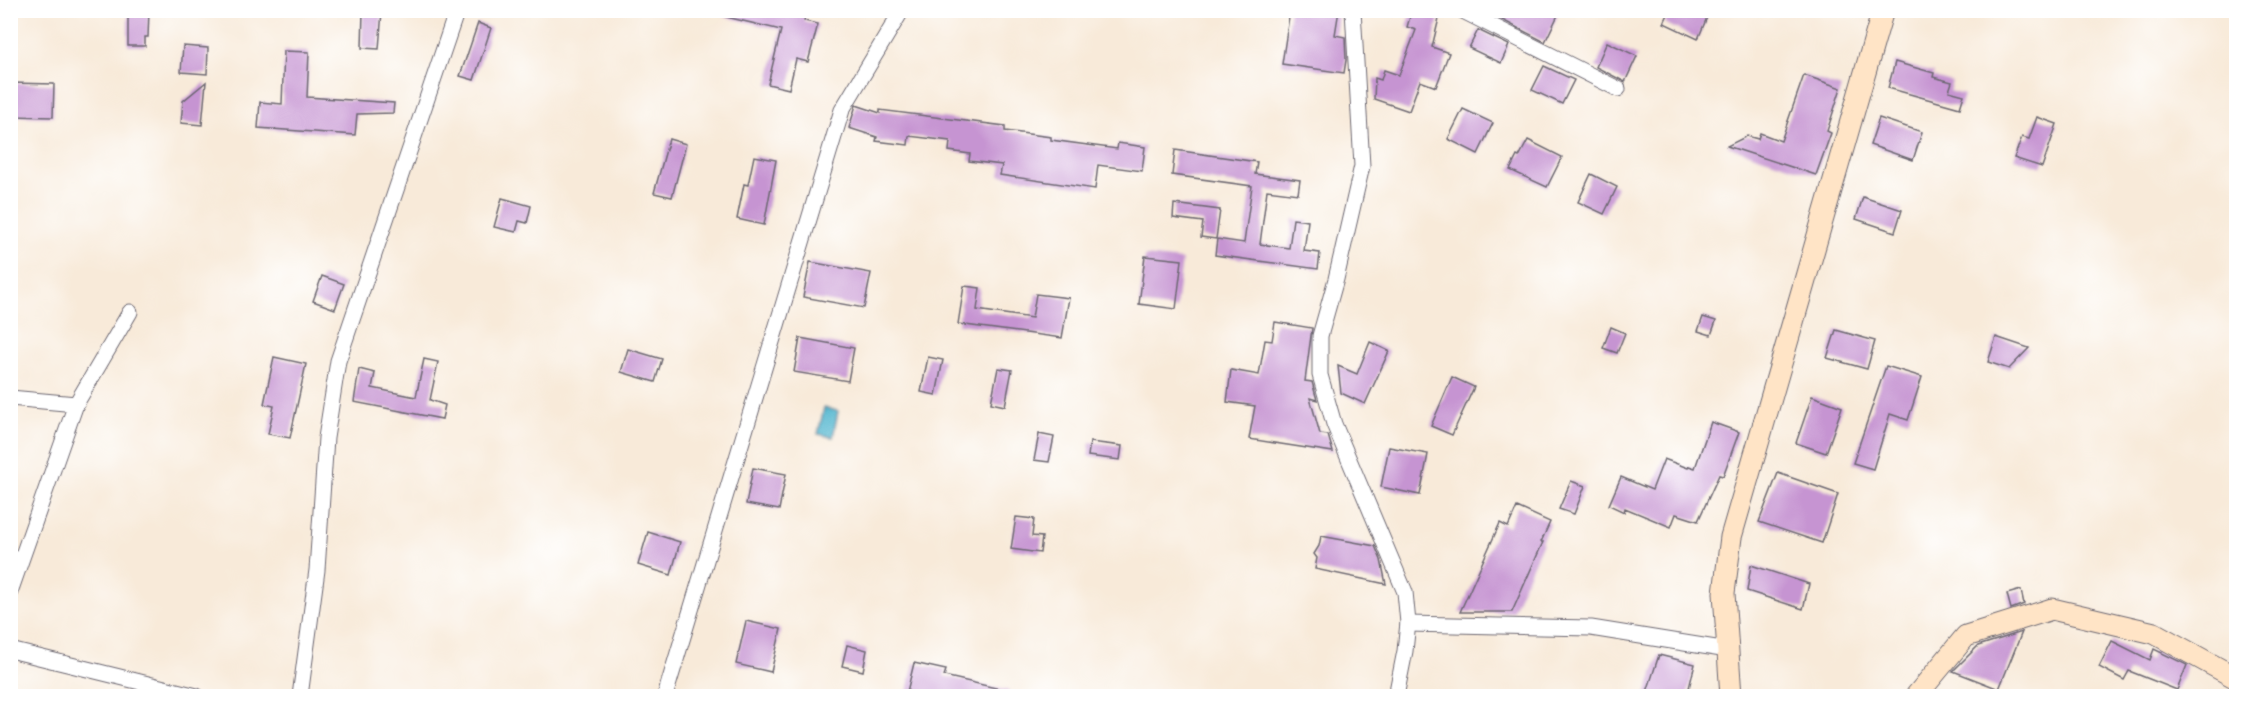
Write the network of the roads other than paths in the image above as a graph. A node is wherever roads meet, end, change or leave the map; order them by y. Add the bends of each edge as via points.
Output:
1 (457, 10) edge
2 (902, 10) edge
3 (1353, 10) edge
4 (1461, 10) edge
5 (1882, 10) edge
6 (1618, 89) dead end
7 (130, 312) dead end
8 (10, 398) edge
9 (76, 404) junction
10 (10, 592) edge
11 (1408, 624) junction
12 (10, 650) edge
13 (1728, 650) junction
14 (2236, 678) edge
15 (197, 696) edge
16 (300, 696) edge
17 (665, 696) edge
18 (1396, 696) edge
19 (1731, 696) edge
20 (1916, 696) edge

1 - 16 street via 338,361 326,438 317,570
2 - 17 street via 842,110
3 - 11 street via 1362,166 1320,336 1320,375 1335,424 1405,592
4 - 6 street
5 - 13 main road via 1731,537 1724,593
7 - 9 street
8 - 9 street
9 - 10 street
11 - 13 street via 1591,628
11 - 18 street
12 - 15 street
13 - 19 main road
14 - 20 main road via 2154,633 2052,609 1966,636

